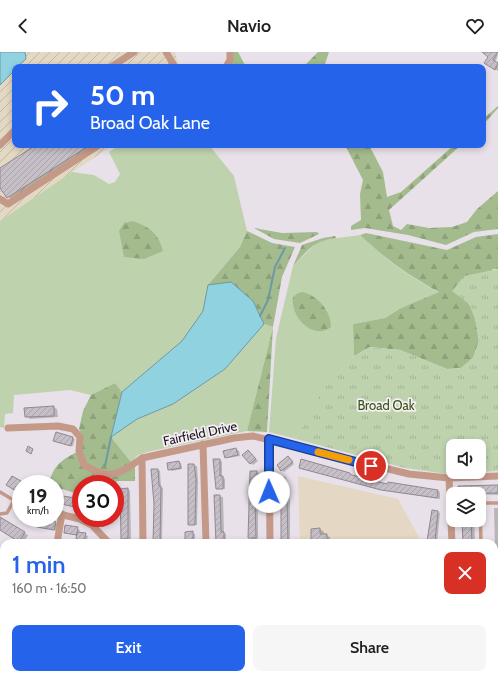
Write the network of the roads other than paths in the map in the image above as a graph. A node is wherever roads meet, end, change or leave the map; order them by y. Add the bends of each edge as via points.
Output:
1 (134, 52) edge
2 (166, 52) edge
3 (230, 52) edge
4 (116, 64) edge
5 (173, 64) edge
6 (228, 64) edge
7 (12, 133) edge
8 (0, 145) edge
9 (94, 148) edge
10 (0, 199) edge
11 (8, 428) dead end
12 (269, 439) junction
13 (203, 444) junction
14 (142, 458) junction
15 (486, 476) edge
16 (498, 476) edge
17 (446, 478) edge
18 (0, 492) edge
19 (12, 500) edge
20 (486, 503) edge
21 (498, 503) edge
22 (12, 504) edge
23 (0, 514) edge
24 (64, 515) edge
25 (58, 527) edge
26 (452, 527) edge
27 (480, 527) edge
28 (57, 539) edge
29 (105, 539) edge
30 (143, 539) edge
31 (206, 539) edge
32 (270, 539) edge
33 (452, 539) edge
34 (481, 539) edge

1 - 4 street
2 - 5 street
3 - 6 street
7 - 8 street
9 - 10 street via 8,204
11 - 14 street via 58,426 73,429 80,437 79,451 84,466 99,474 121,473
12 - 13 street, Fairfield Drive via 246,436
12 - 17 street, Fairfield Drive via 386,469
12 - 32 street
13 - 14 street, Fairfield Drive
13 - 31 street
14 - 30 street
15 - 16 street, Fairfield Drive
18 - 19 lane
20 - 21 lane
22 - 23 lane via 7,513
24 - 29 street via 92,525
25 - 28 street
26 - 33 street
27 - 34 lane

